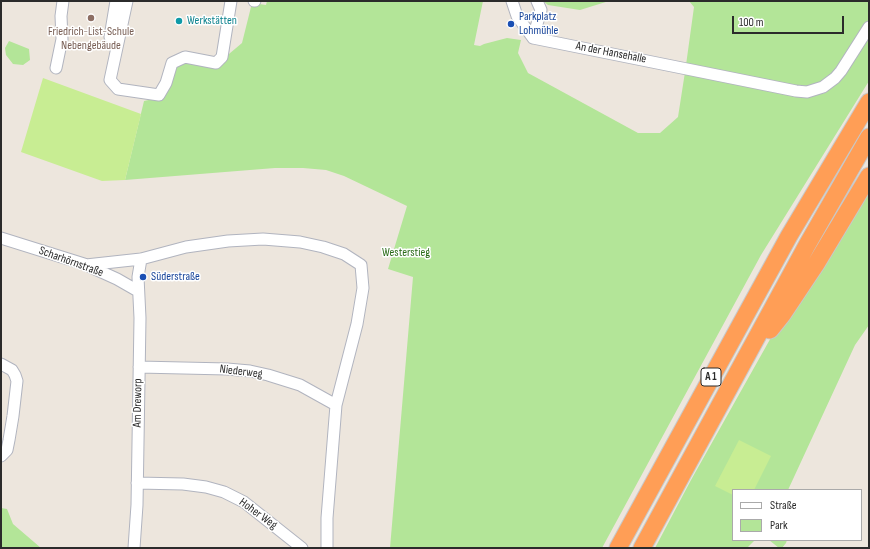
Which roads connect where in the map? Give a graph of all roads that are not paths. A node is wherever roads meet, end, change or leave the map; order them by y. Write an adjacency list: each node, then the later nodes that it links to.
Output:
1 (63, 1): 10 (street)
2 (116, 1): 8 (street)
3 (126, 1): 4 (street)
4 (231, 1)
5 (512, 1): 9 (street)
6 (537, 1): 9 (street)
7 (869, 27): 9 (street, An der Hansehalle)
8 (110, 37)
9 (533, 38)
10 (56, 68)
11 (869, 102): 27 (highway, A 1)
12 (869, 137): 20 (highway, A 1)
13 (869, 176): 20 (highway)
14 (1, 238): 16 (street, Scharhörnstraße)
15 (141, 259): 16 (street); 17 (street, Am Dreworp); 21 (street)
16 (86, 265): 17 (street, Scharhörnstraße)
17 (138, 291): 19 (street, Am Dreworp)
18 (1, 364): 22 (street)
19 (139, 367): 21 (street, Niederweg); 23 (street, Am Dreworp)
20 (738, 369): 28 (highway, A 1)
21 (336, 405): 26 (street)
22 (1, 456)
23 (137, 483): 24 (street, Am Dreworp); 25 (street, Hoher Weg)
24 (135, 546)
25 (302, 548)
26 (327, 548)
27 (618, 548)
28 (642, 548)

